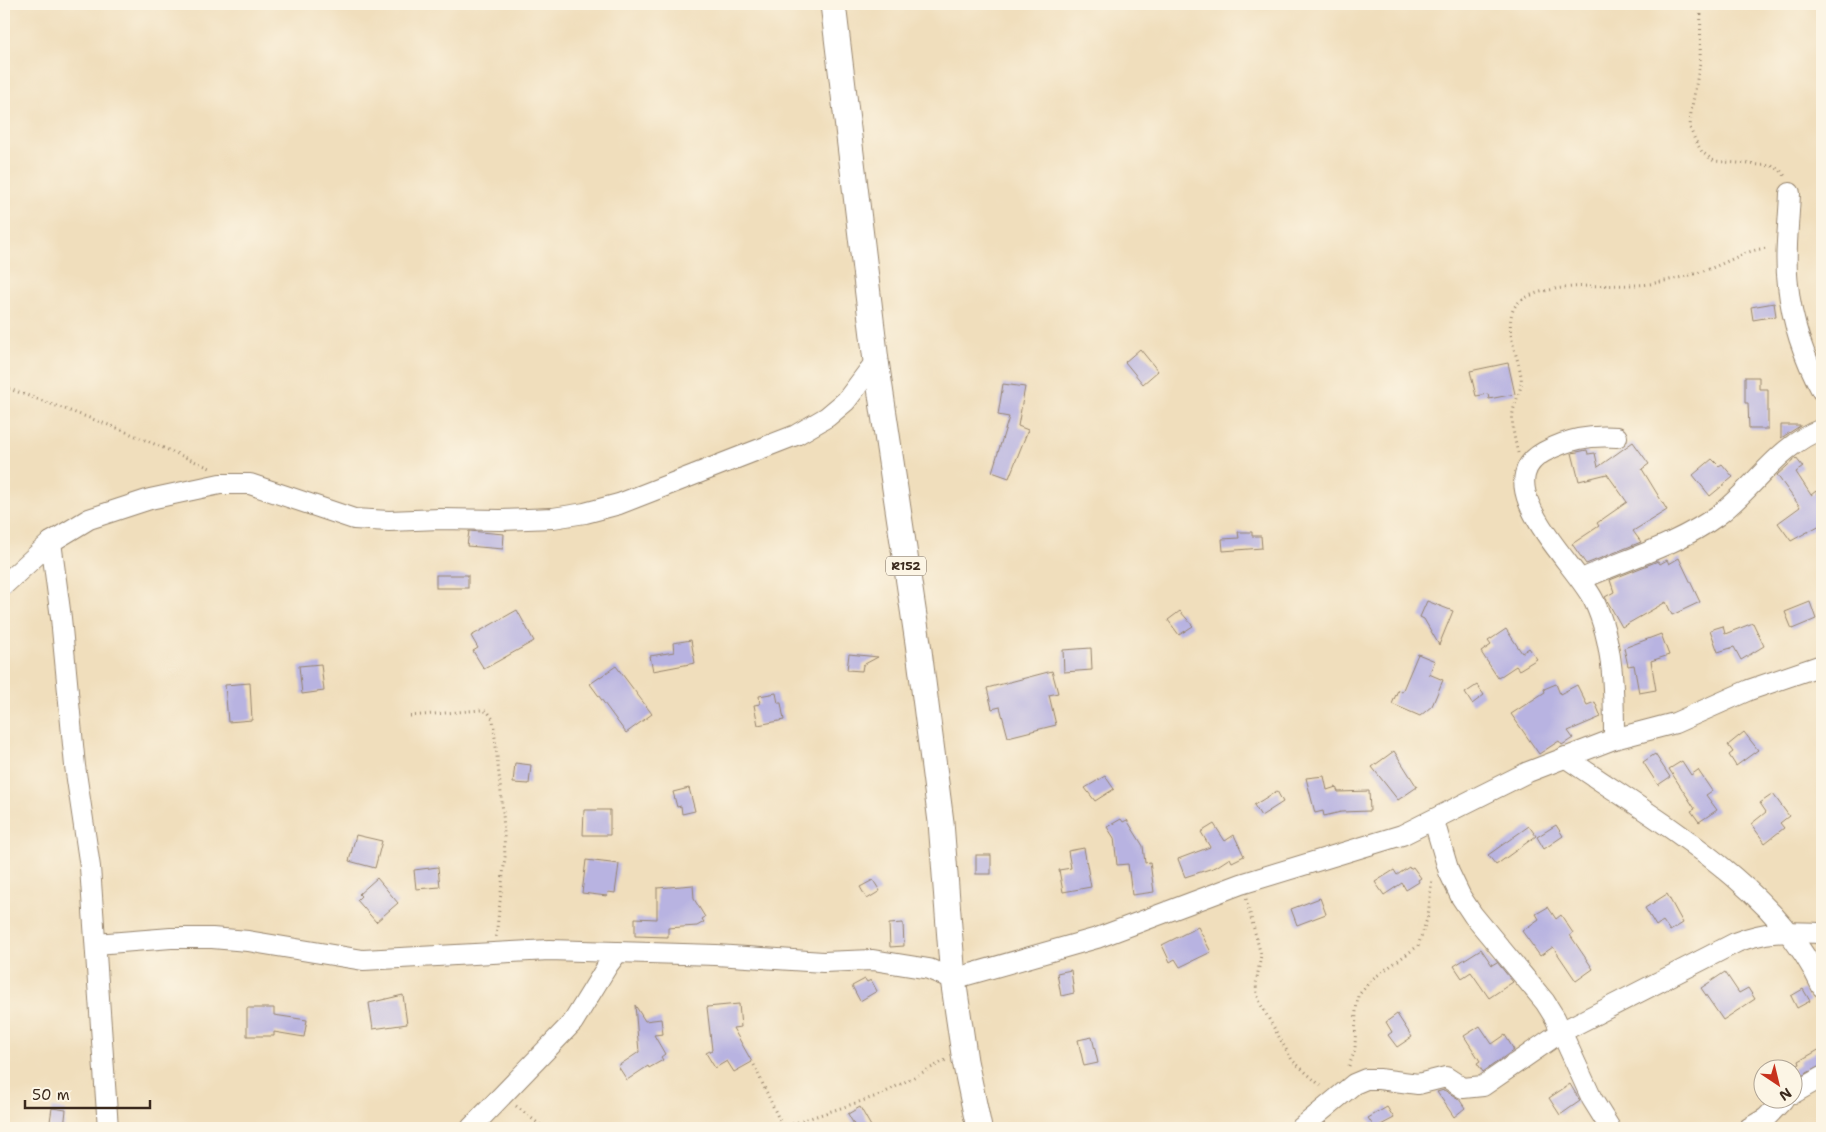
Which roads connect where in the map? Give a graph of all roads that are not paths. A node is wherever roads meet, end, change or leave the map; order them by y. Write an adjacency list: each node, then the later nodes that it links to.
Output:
1 (833, 4): 3 (main road, R152)
2 (1790, 193): 4 (street)
3 (876, 361): 7 (street); 19 (main road, R152)
4 (1822, 390)
5 (1822, 429): 8 (street)
6 (1616, 437): 8 (street)
7 (51, 542): 9 (street); 16 (street)
8 (1582, 579): 11 (street)
9 (4, 585)
10 (1822, 665): 11 (street)
11 (1614, 739): 12 (street)
12 (1566, 757): 13 (street); 14 (street)
13 (1434, 820): 19 (street); 21 (street)
14 (1787, 931): 15 (street); 18 (street); 21 (street)
15 (1821, 933): 18 (street)
16 (96, 944): 17 (street); 25 (street)
17 (618, 952): 19 (street); 26 (street)
18 (1808, 960): 20 (street)
19 (953, 979): 27 (main road, R152)
20 (1822, 987)
21 (1561, 1032): 28 (street); 29 (street)
22 (1822, 1077): 23 (street)
23 (1804, 1087)
24 (1774, 1110): 30 (street)
25 (108, 1128)
26 (471, 1128)
27 (979, 1128)
28 (1301, 1128)
29 (1610, 1128)
30 (1749, 1128)

